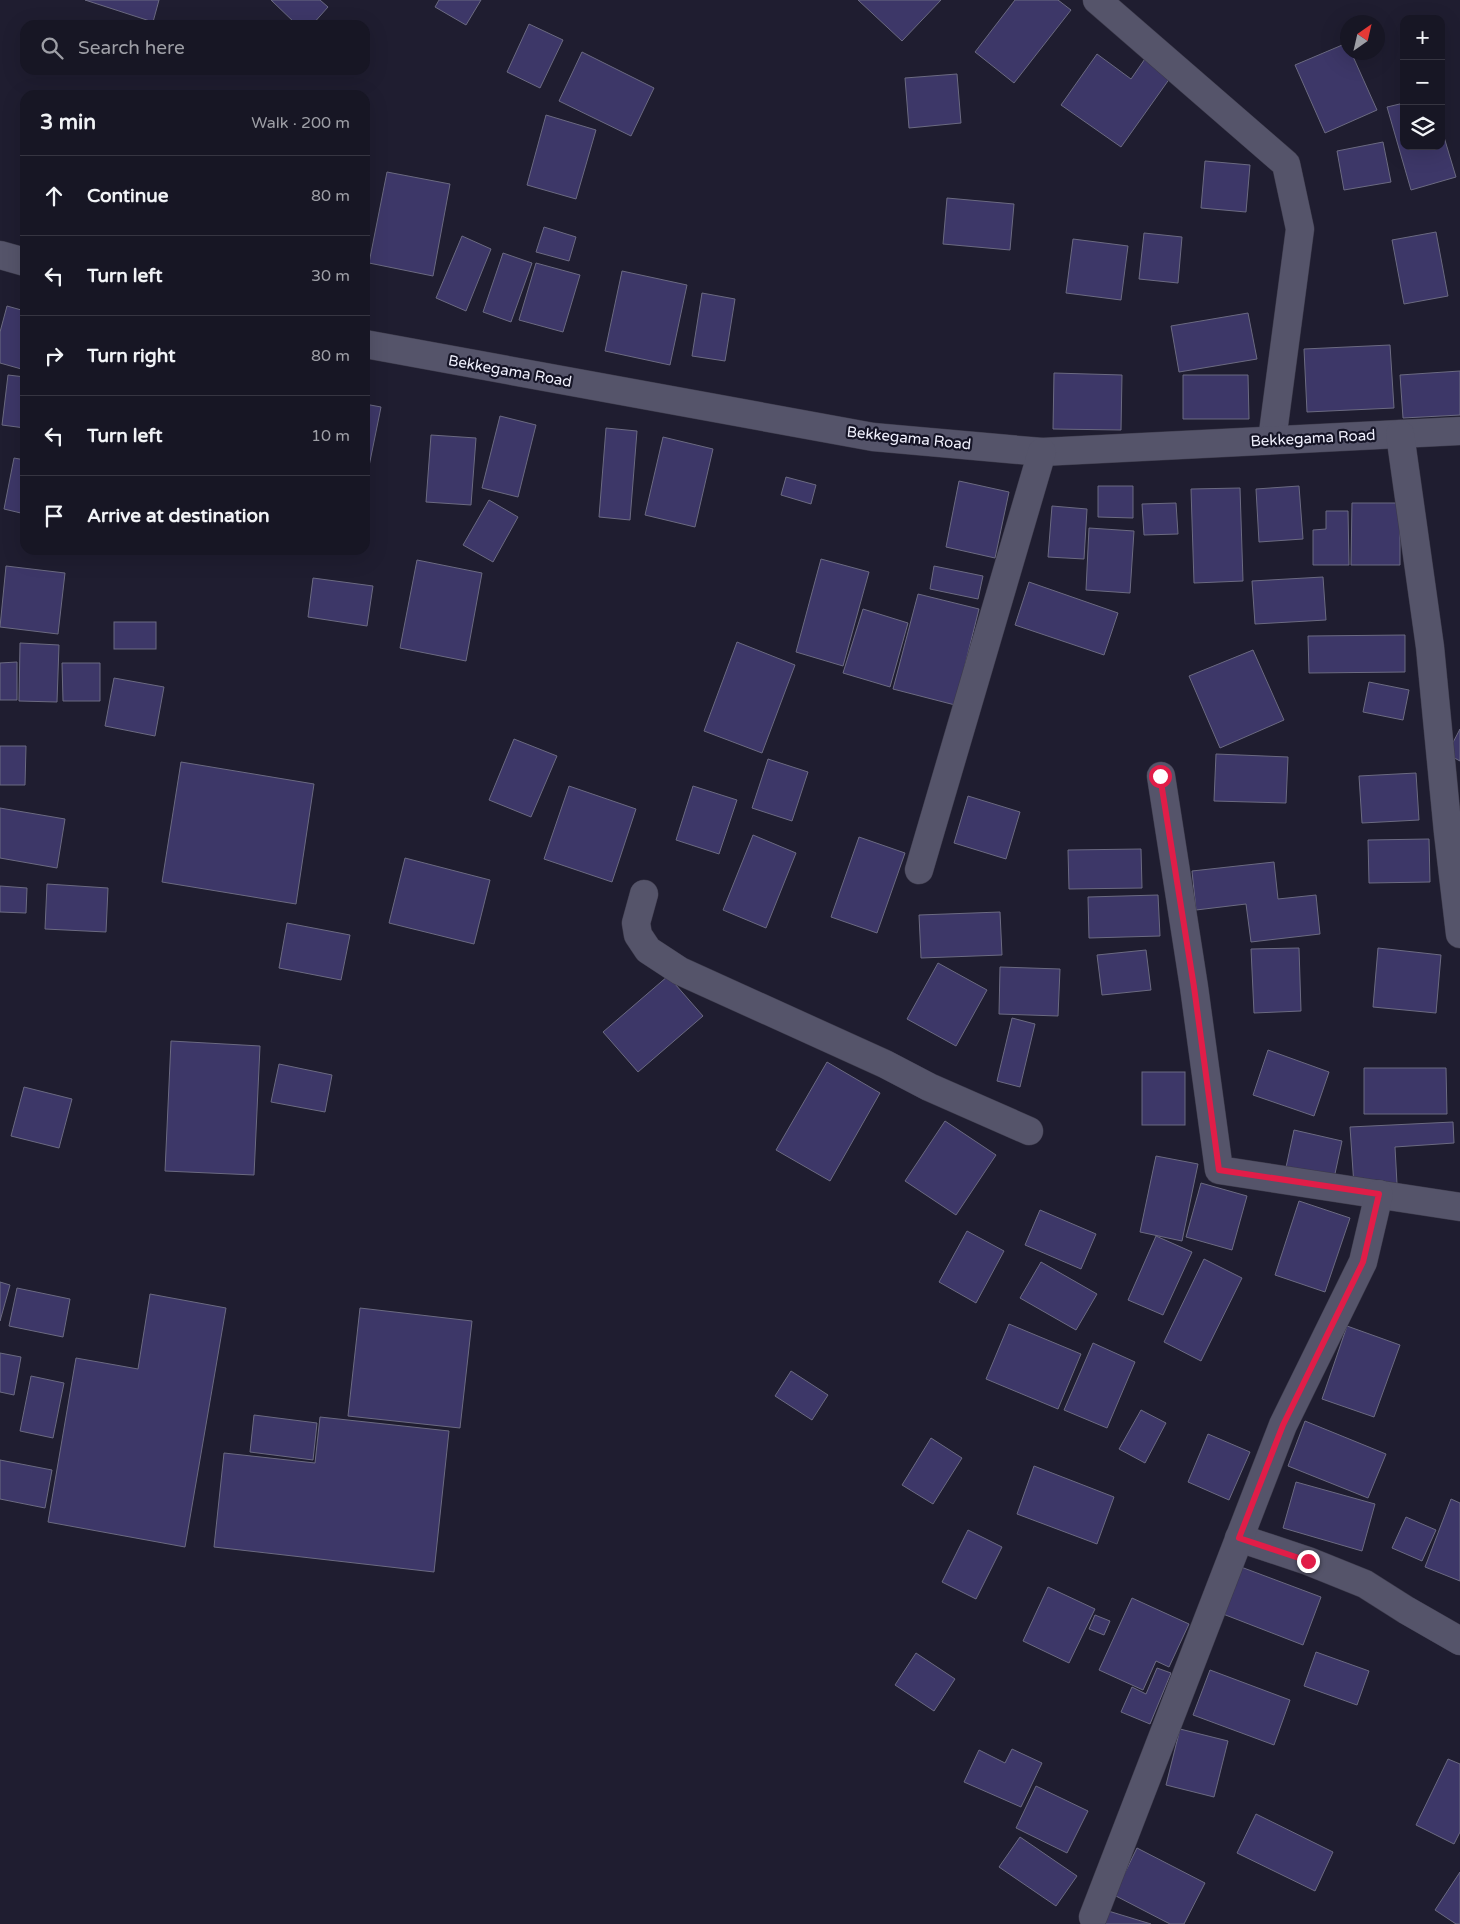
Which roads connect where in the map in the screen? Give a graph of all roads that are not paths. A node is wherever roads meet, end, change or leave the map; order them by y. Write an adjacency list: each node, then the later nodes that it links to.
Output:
1 (1097, 0): 7 (street)
2 (0, 255): 3 (street)
3 (20, 261)
4 (370, 345): 8 (street, Bekkegama Road)
5 (1460, 431): 6 (street, Bekkegama Road)
6 (1400, 434): 7 (street, Bekkegama Road); 12 (street)
7 (1272, 440): 8 (street, Bekkegama Road)
8 (1042, 452): 10 (street)
9 (1160, 776): 14 (street)
10 (919, 870)
11 (644, 894): 13 (street)
12 (1460, 934)
13 (1029, 1131)
14 (1379, 1194): 15 (street); 16 (street)
15 (1460, 1207)
16 (1239, 1538): 17 (street); 18 (street)
17 (1460, 1641)
18 (1093, 1917)

